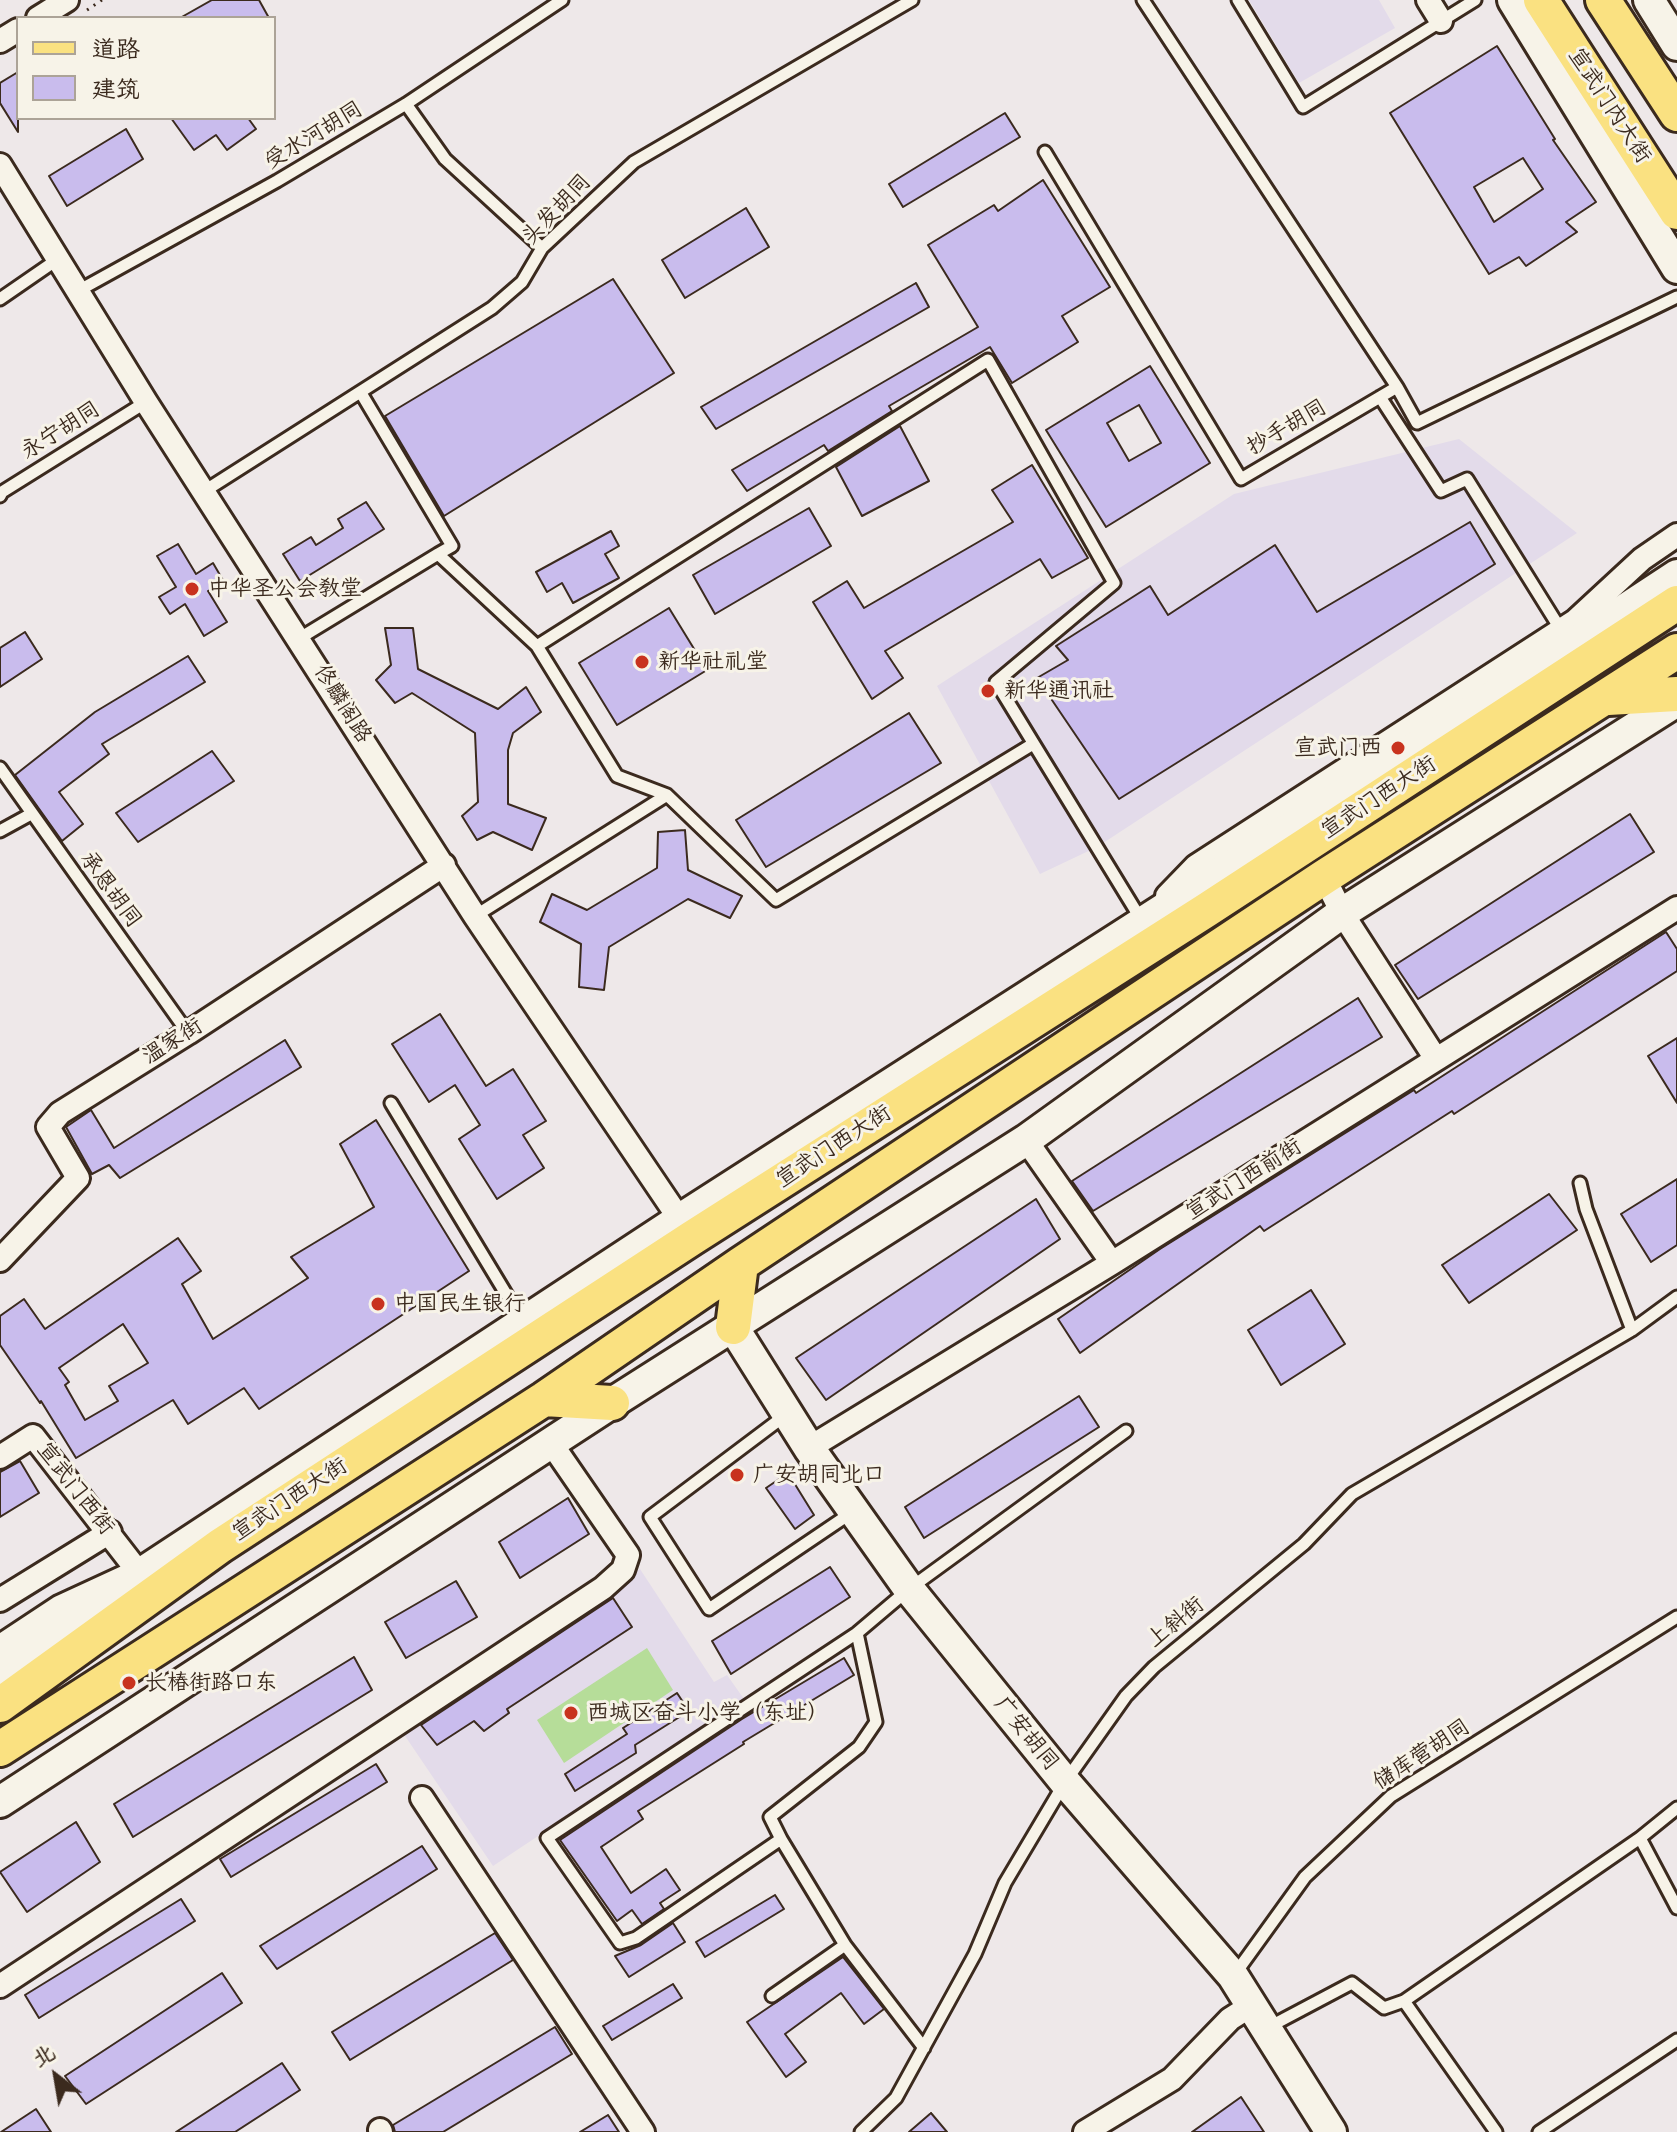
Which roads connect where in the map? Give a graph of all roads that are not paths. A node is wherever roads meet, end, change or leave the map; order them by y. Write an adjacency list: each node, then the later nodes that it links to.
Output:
1 (562, 0): 17 (lane, 受水河胡同)
2 (912, 0): 22 (lane, 头发胡同)
3 (1143, 0): 28 (lane)
4 (1238, 0): 14 (lane)
5 (1428, 0): 14 (street)
6 (1475, 0): 14 (lane)
7 (1513, 0): 24 (street)
8 (1541, 0): 21 (main road, 宣武门内大街)
9 (1603, 0): 15 (main road)
10 (1630, 0): 15 (street)
11 (1649, 0): 16 (street)
12 (75, 6): 13 (street)
13 (44, 16)
14 (1441, 21)
15 (1624, 33): 18 (main road)
16 (1677, 45)
17 (406, 104): 22 (lane); 25 (lane, 受水河胡同)
18 (1677, 114)
19 (1045, 152): 30 (lane, 抄手胡同)
20 (0, 165): 23 (street, 佟麟阁路)
21 (1677, 212)
22 (542, 248): 29 (lane, 头发胡同)
23 (58, 259): 25 (street, 佟麟阁路); 27 (lane)
24 (1677, 268)
25 (78, 291): 31 (street, 佟麟阁路)
26 (1677, 297): 28 (lane)
27 (0, 299)
28 (1397, 387): 30 (lane, 抄手胡同)
29 (361, 393): 32 (lane, 头发胡同); 35 (lane)
30 (1380, 397): 38 (lane)
31 (146, 402): 32 (street, 佟麟阁路); 33 (lane, 永宁胡同)
32 (203, 492): 39 (street, 佟麟阁路)
33 (0, 496)
34 (1677, 535): 38 (street, 宣武门西大街)
35 (438, 554): 39 (lane); 40 (lane)
36 (1677, 575): 52 (street, 宣武门西大街)
37 (1677, 603): 52 (main road, 宣武门西大街)
38 (1561, 630): 52 (street, 宣武门西大街)
39 (300, 638): 47 (street, 佟麟阁路)
40 (537, 646): 42 (lane); 44 (lane)
41 (1674, 682): 48 (main road, 宣武门西大街); 50 (street)
42 (1033, 744): 44 (lane); 52 (lane)
43 (0, 768): 45 (lane, 承恩胡同)
44 (667, 795): 51 (lane)
45 (31, 814): 46 (lane); 53 (lane, 承恩胡同)
46 (0, 831)
47 (444, 865): 51 (street, 佟麟阁路); 53 (street, 温家街)
48 (1324, 877): 50 (street); 61 (main road, 宣武门西大街)
49 (1677, 908): 54 (street, 宣武门西前街)
50 (1342, 913): 54 (street); 56 (street)
51 (475, 916): 58 (street, 佟麟阁路)
52 (1149, 931): 58 (main road, 宣武门西大街)
53 (188, 1033): 59 (street, 温家街)
54 (1436, 1059): 60 (street, 宣武门西前街)
55 (391, 1103): 63 (lane)
56 (1026, 1140): 60 (street); 64 (street)
57 (1580, 1183): 65 (lane)
58 (686, 1228): 63 (street, 宣武门西大街); 75 (main road, 宣武门西大街)
59 (0, 1260)
60 (1112, 1263): 71 (street, 宣武门西前街)
61 (741, 1264): 64 (main road); 66 (main road, 宣武门西大街)
62 (1677, 1297): 65 (lane, 上斜街)
63 (523, 1322): 76 (street, 宣武门西大街)
64 (733, 1327): 67 (street); 68 (street, 广安胡同)
65 (1632, 1330): 85 (lane, 上斜街)
66 (544, 1399): 67 (main road); 84 (main road, 宣武门西大街)
67 (612, 1403): 70 (street)
68 (787, 1413): 71 (street, 广安胡同); 73 (lane)
69 (1126, 1431): 77 (lane)
70 (551, 1443): 87 (street); 94 (street)
71 (809, 1448): 73 (street, 广安胡同)
72 (0, 1457): 74 (street, 宣武门西街)
73 (854, 1511): 77 (street, 广安胡同)
74 (110, 1532): 76 (street, 宣武门西街); 78 (street)
75 (220, 1546): 76 (main road); 83 (main road, 宣武门西大街)
76 (140, 1574): 81 (street, 宣武门西大街); 82 (street, 宣武门西大街)
77 (909, 1589): 80 (lane); 85 (street, 广安胡同)
78 (0, 1600)
79 (1677, 1617): 93 (lane, 储库营胡同)
80 (857, 1633): 90 (lane); 90 (lane)
81 (0, 1651)
82 (0, 1679)
83 (0, 1705)
84 (0, 1749)
85 (1065, 1782): 93 (street, 广安胡同); 99 (lane, 上斜街)
86 (422, 1798): 100 (street)
87 (0, 1802)
88 (1677, 1808): 89 (lane)
89 (1640, 1838): 91 (lane); 96 (lane)
90 (781, 1839): 92 (lane)
91 (1677, 1908)
92 (845, 1945): 95 (lane); 99 (lane)
93 (1233, 1976): 97 (street, 广安胡同)
94 (0, 1986)
95 (772, 1996)
96 (1404, 2001): 97 (lane); 104 (lane)
97 (1259, 2016): 102 (street); 103 (street, 广安胡同)
98 (1677, 2040): 105 (lane)
99 (924, 2048): 101 (lane, 上斜街)
100 (643, 2132)
101 (861, 2132)
102 (1085, 2132)
103 (1331, 2132)
104 (1496, 2132)
105 (1539, 2132)

